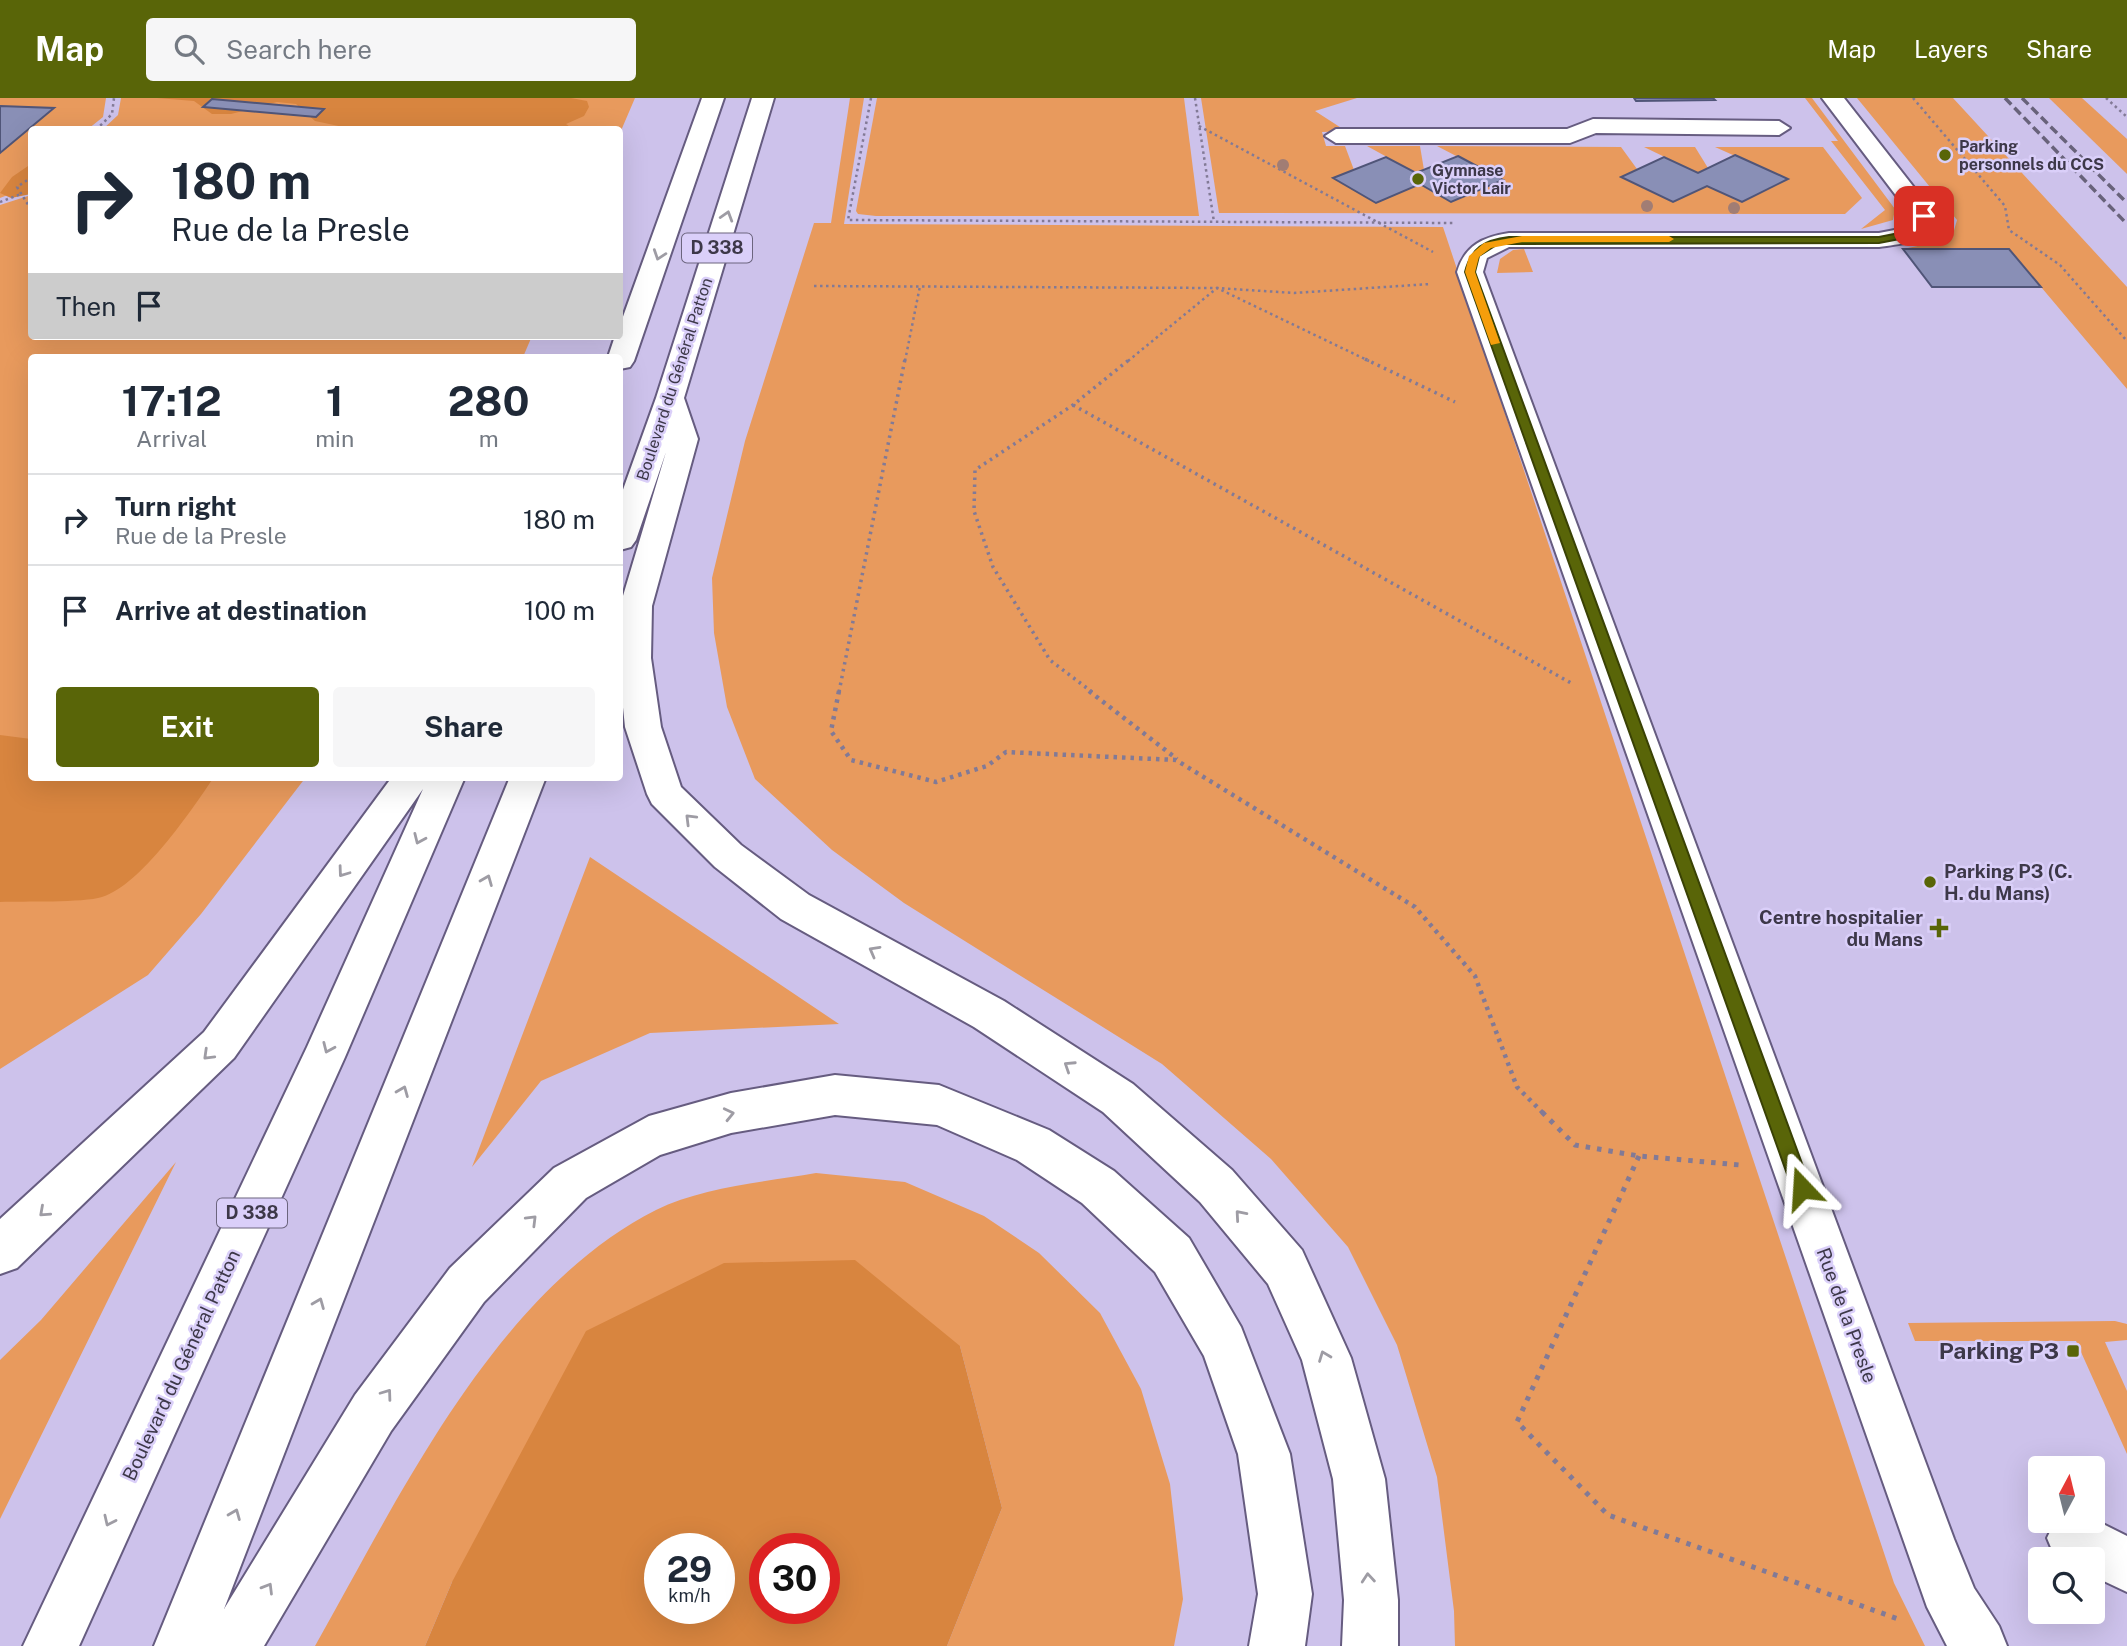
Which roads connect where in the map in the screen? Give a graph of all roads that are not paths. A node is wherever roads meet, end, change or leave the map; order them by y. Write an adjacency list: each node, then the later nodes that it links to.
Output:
1 (713, 98): 6 (main road, D 338, one-way to 6)
2 (763, 98): 7 (main road, Boulevard du Général Patton / D 338, one-way to 2)
3 (1833, 98): 20 (main road, Rue de la Presle)
4 (1765, 108): 5 (main road)
5 (1336, 136)
6 (622, 354)
7 (670, 398): 8 (main road, Boulevard du Général Patton / D 338); 19 (main road, one-way to 7)
8 (623, 531)
9 (409, 781): 12 (main road, one-way to 12)
10 (445, 781): 15 (main road, Boulevard du Général Patton / D 338, one-way to 15)
11 (526, 781): 16 (main road, one-way to 11)
12 (0, 1251)
13 (2074, 1538): 14 (main road)
14 (2127, 1565)
15 (51, 1646)
16 (183, 1646)
17 (233, 1646): 18 (main road, one-way to 18)
18 (1277, 1646)
19 (1370, 1646)
20 (1979, 1646)

